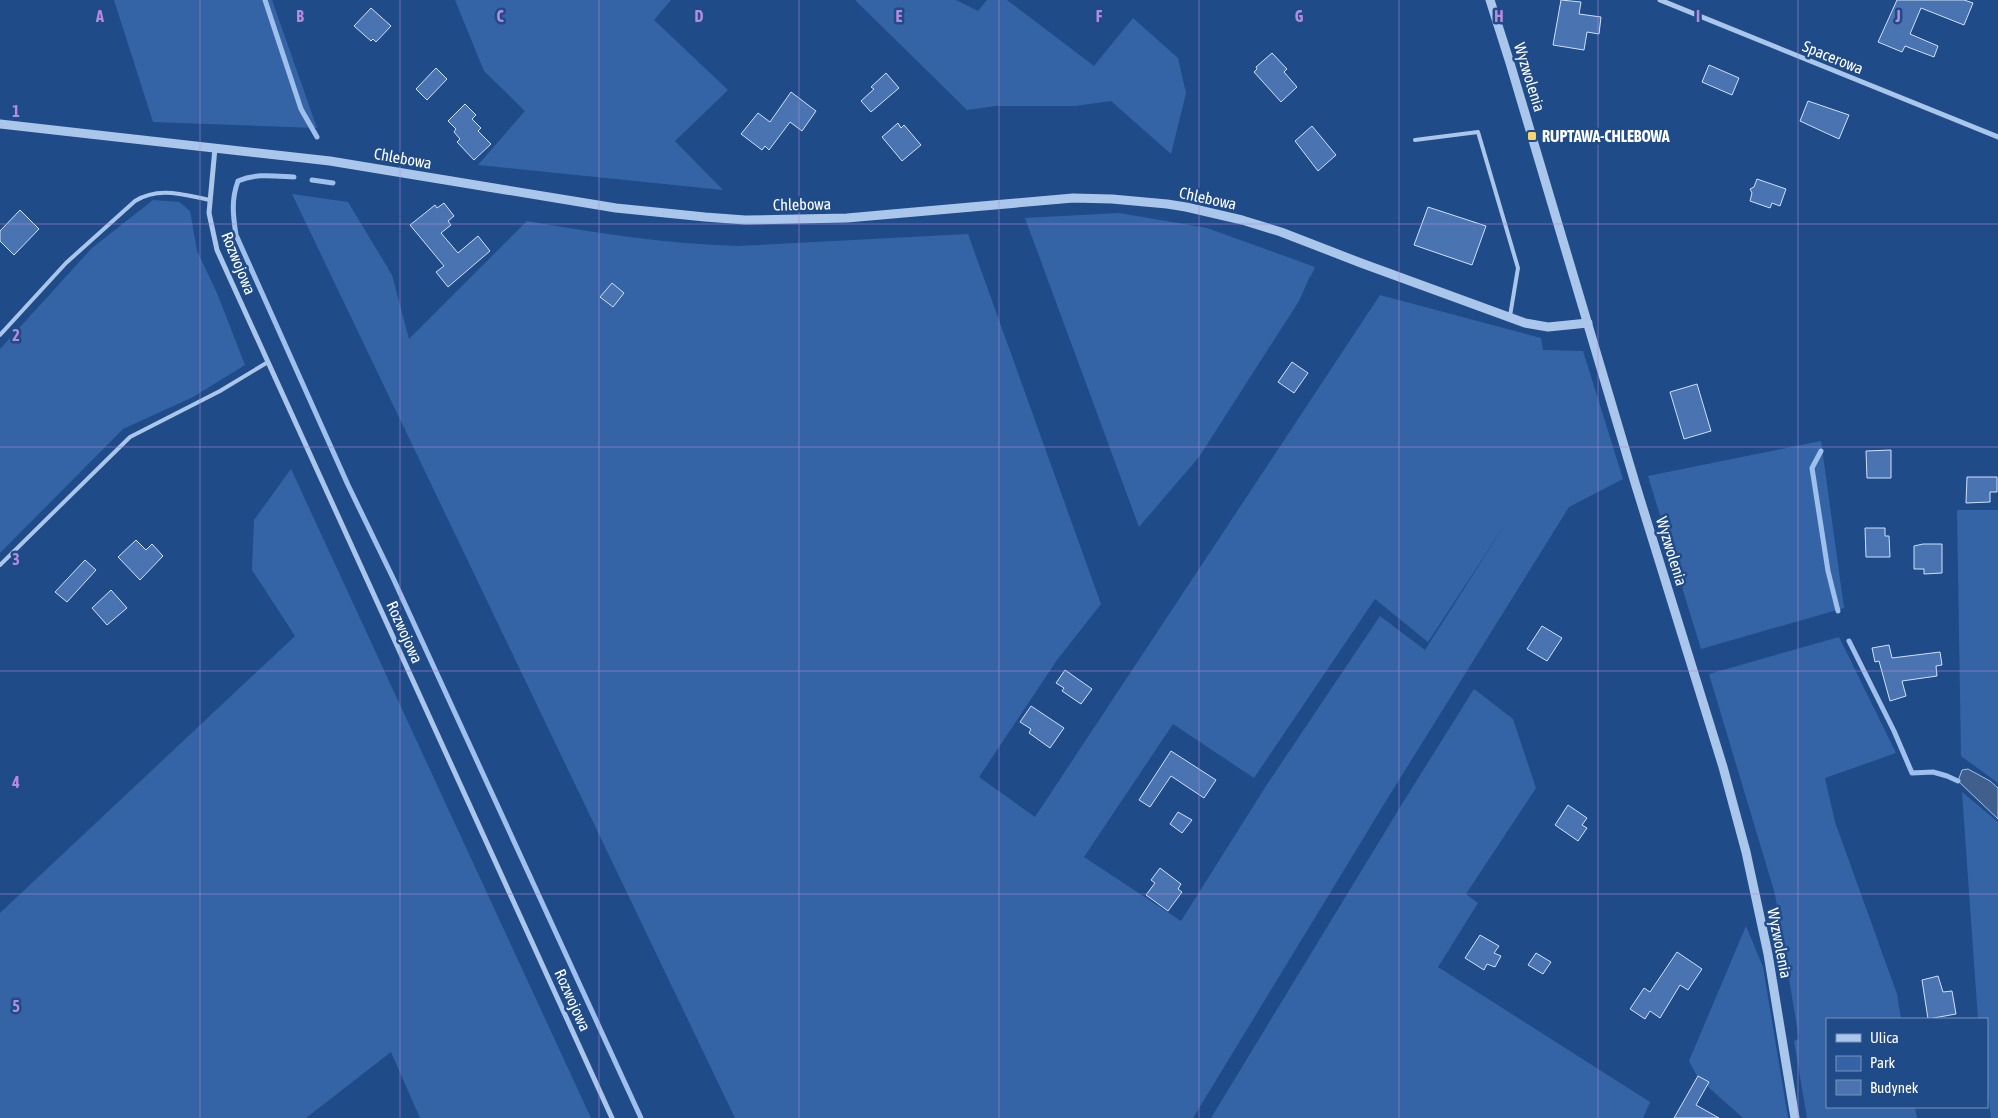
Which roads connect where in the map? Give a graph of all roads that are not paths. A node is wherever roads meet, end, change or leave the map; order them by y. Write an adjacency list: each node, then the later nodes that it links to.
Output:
1 (1490, 0): 9 (street, Wyzwolenia)
2 (1660, 0): 4 (street, Spacerowa)
3 (0, 124): 6 (street, Chlebowa)
4 (1998, 137)
5 (1415, 140): 8 (lane)
6 (215, 148): 7 (street, Rozwojowa); 8 (street, Chlebowa)
7 (210, 200): 10 (lane); 11 (street, Rozwojowa)
8 (1510, 318): 9 (street, Chlebowa)
9 (1588, 323): 14 (street, Wyzwolenia)
10 (0, 335)
11 (268, 362): 12 (lane); 13 (street, Rozwojowa)
12 (0, 566)
13 (612, 1118)
14 (1795, 1118)

